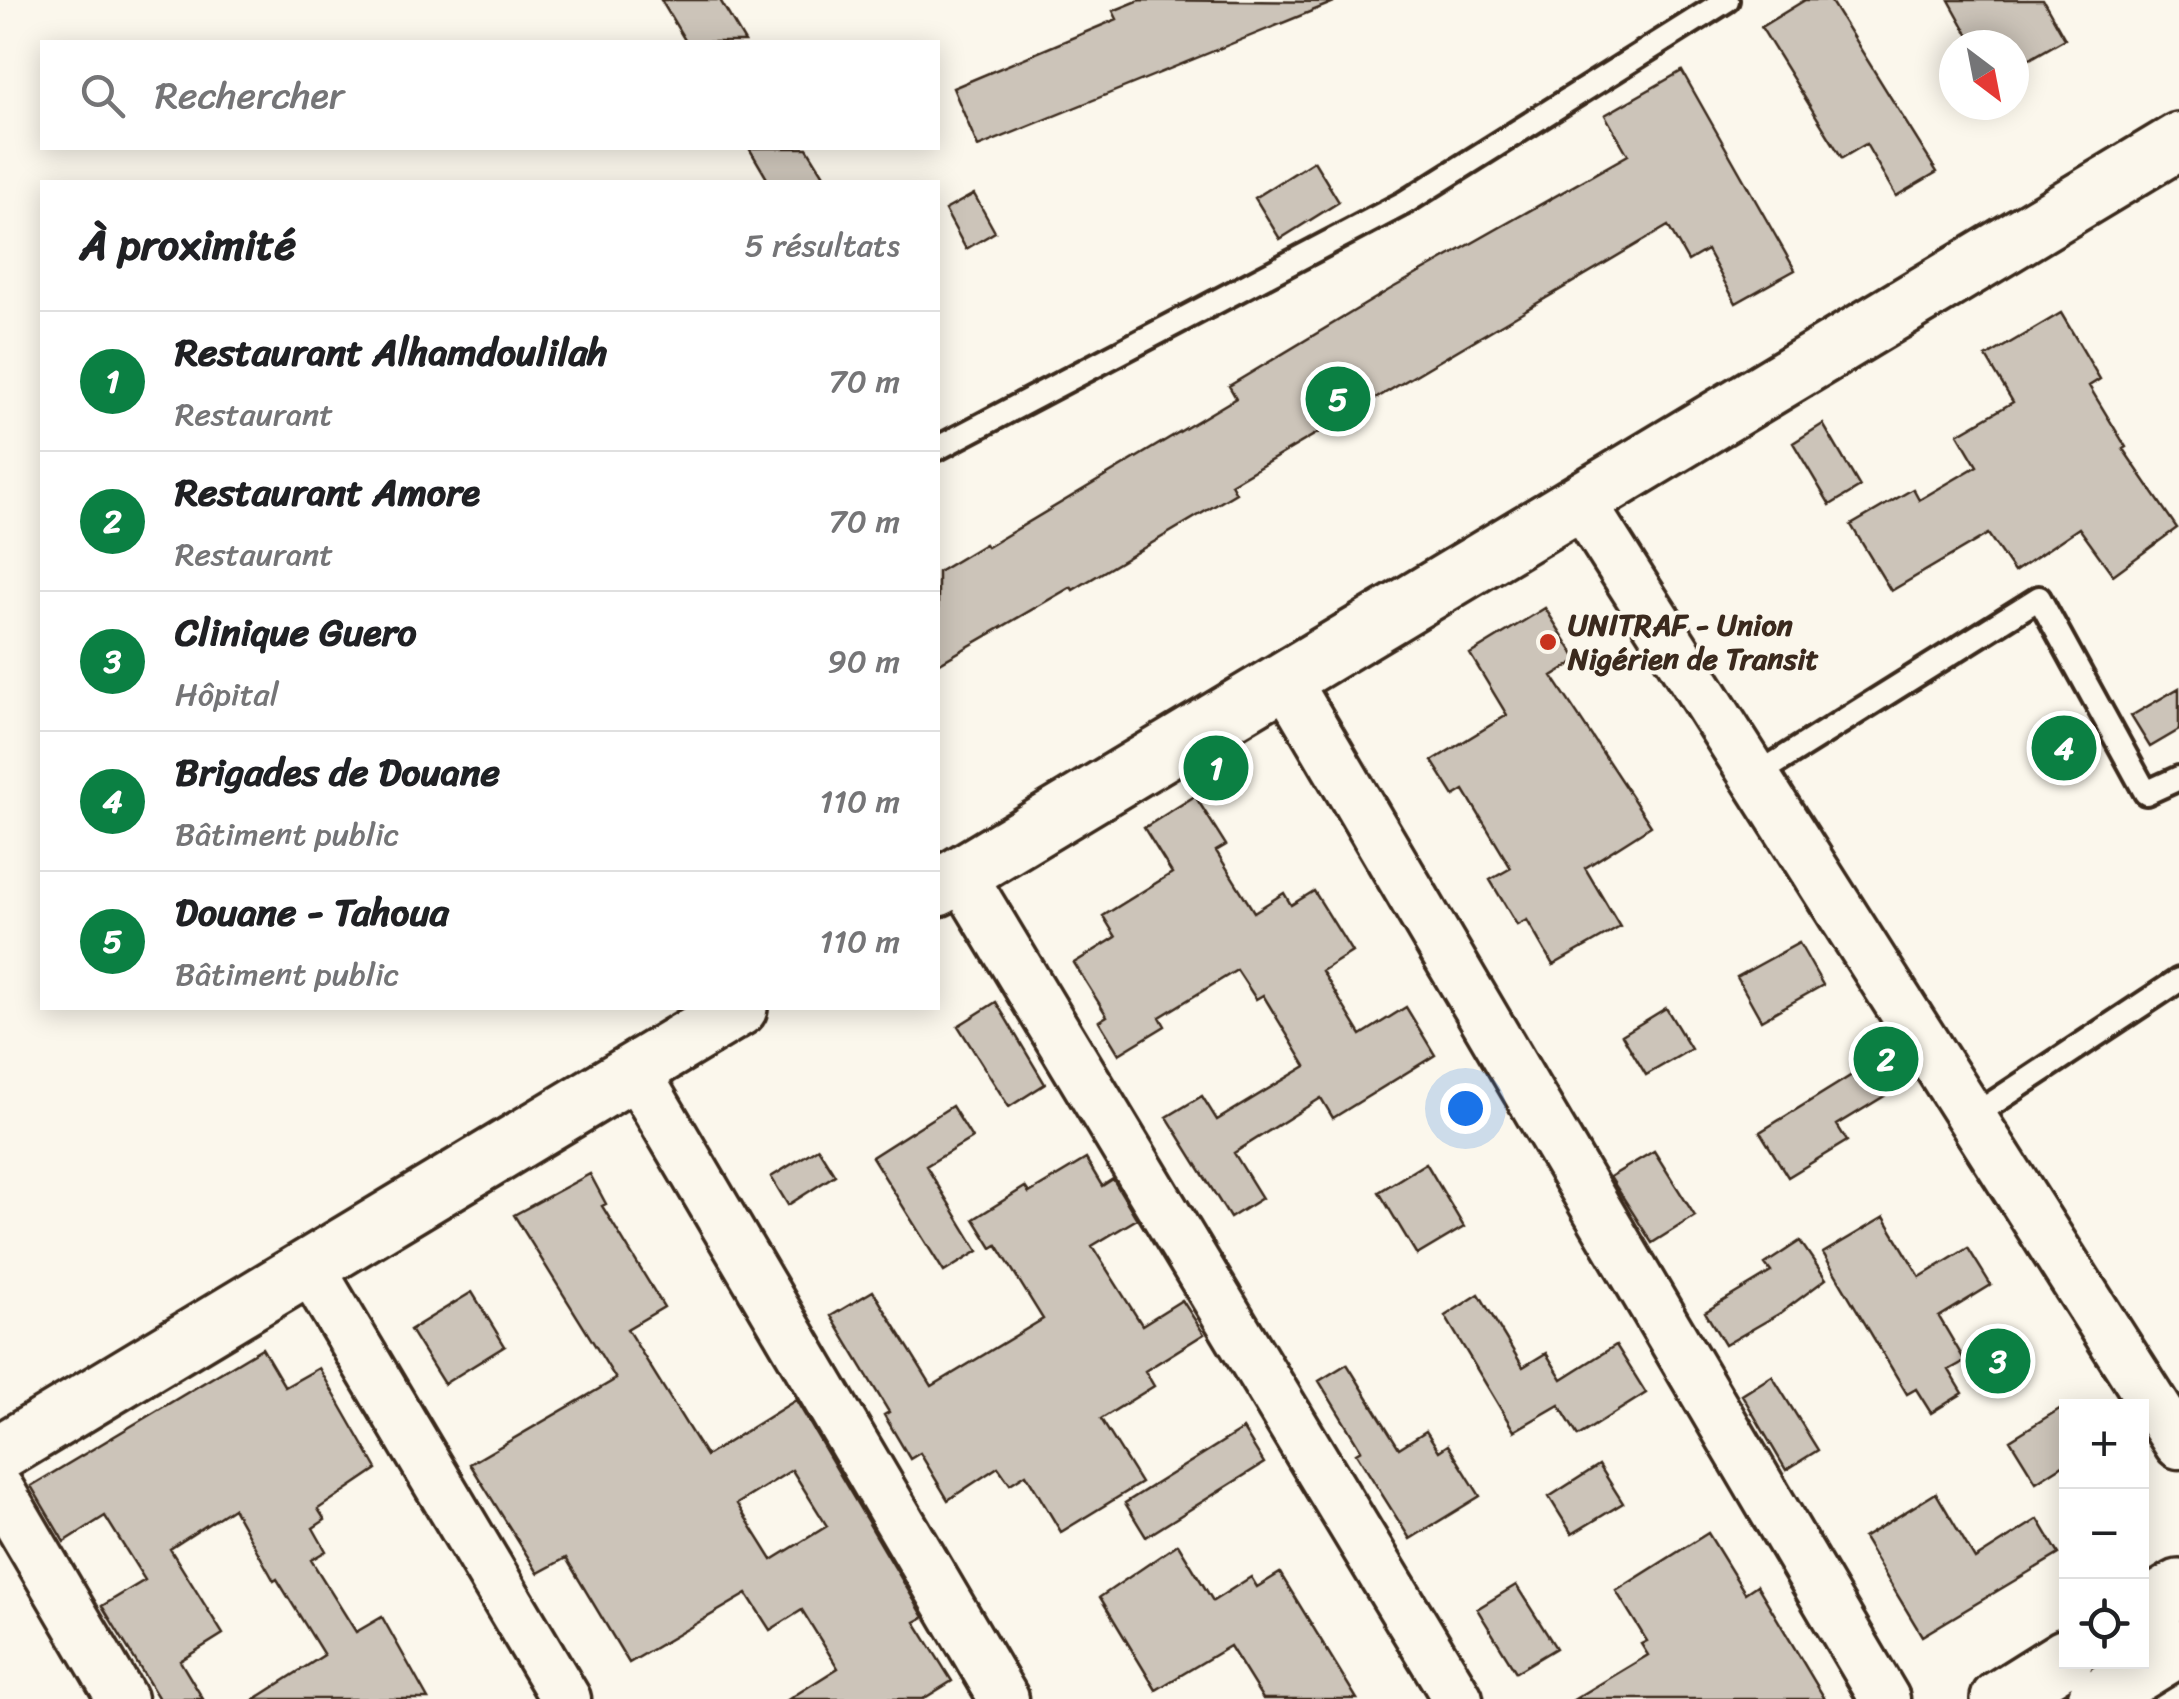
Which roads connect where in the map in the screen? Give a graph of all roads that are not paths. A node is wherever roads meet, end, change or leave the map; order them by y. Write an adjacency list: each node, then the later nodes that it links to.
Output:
1 (1727, 0): 3 (lane)
2 (2179, 141): 4 (street)
3 (940, 447)
4 (1580, 502): 5 (street); 6 (street)
5 (1285, 679): 8 (street); 25 (street)
6 (1754, 776): 7 (lane); 12 (street)
7 (2179, 778)
8 (949, 881): 24 (street)
9 (2179, 980): 12 (lane)
10 (736, 1010): 11 (street)
11 (634, 1070): 13 (street); 23 (street)
12 (1972, 1116): 14 (street)
13 (309, 1266): 15 (street); 22 (street)
14 (2179, 1444)
15 (0, 1453)
16 (0, 1491): 21 (street)
17 (2179, 1588): 18 (street)
18 (2149, 1607)
19 (2179, 1648): 27 (street)
20 (2059, 1661): 26 (street)
21 (122, 1699)
22 (566, 1699)
23 (1004, 1699)
24 (1458, 1699)
25 (1885, 1699)
26 (1999, 1699)
27 (2096, 1699)

